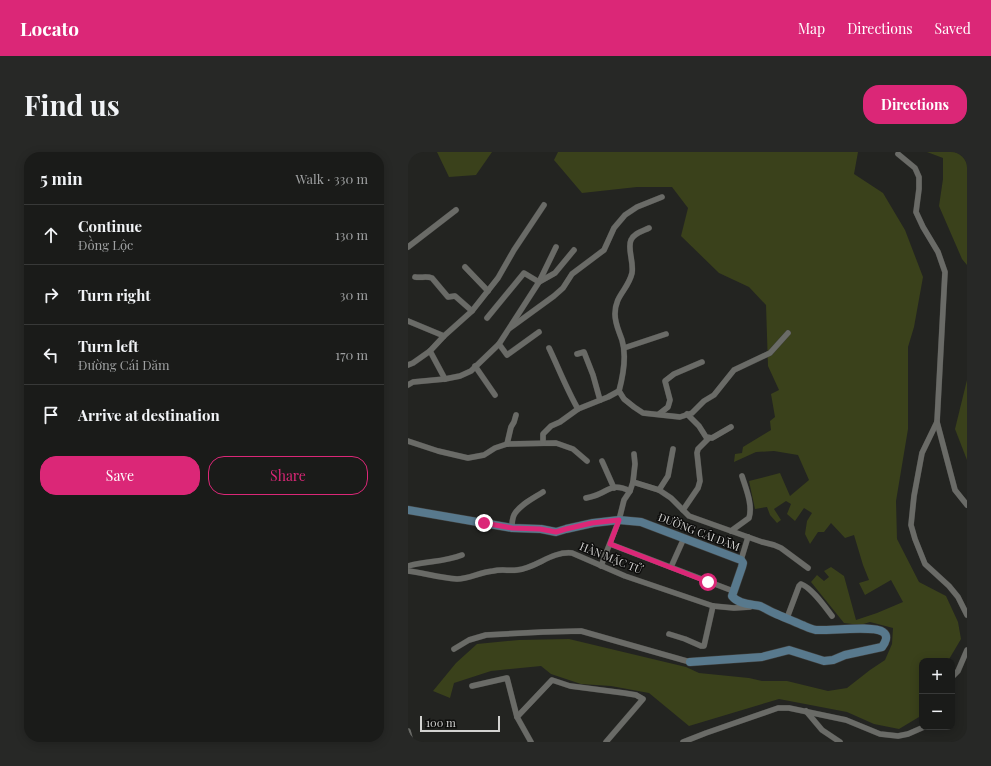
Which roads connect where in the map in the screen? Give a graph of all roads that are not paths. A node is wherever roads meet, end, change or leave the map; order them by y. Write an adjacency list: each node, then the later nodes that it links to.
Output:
1 (898, 154): 38 (street)
2 (662, 197): 16 (street)
3 (544, 205): 12 (street)
4 (456, 210): 7 (street)
5 (648, 228): 23 (street)
6 (556, 246): 11 (street)
7 (408, 247)
8 (574, 250): 11 (street)
9 (465, 268): 12 (street)
10 (415, 277): 13 (street)
11 (539, 282): 14 (street); 16 (street)
12 (488, 291): 13 (street)
13 (472, 311): 20 (street)
14 (487, 318)
15 (408, 321): 20 (street)
16 (507, 331): 21 (street)
17 (539, 332): 21 (street)
18 (788, 333): 36 (street)
19 (666, 334): 23 (street)
20 (444, 336): 24 (street)
21 (499, 344): 28 (street)
22 (549, 348): 34 (street)
23 (624, 348): 31 (street)
24 (430, 351): 27 (street); 29 (street)
25 (577, 354): 33 (street)
26 (702, 362): 35 (street)
27 (408, 365)
28 (475, 366): 29 (street); 32 (street)
29 (445, 379): 30 (street)
30 (408, 385)
31 (619, 391): 33 (street); 35 (street)
32 (495, 395)
33 (600, 400): 34 (street)
34 (578, 409): 42 (street)
35 (658, 414): 36 (street)
36 (687, 414): 40 (street)
37 (516, 415): 43 (street)
38 (937, 422): 55 (street); 74 (street)
39 (731, 427): 40 (street)
40 (709, 438): 57 (street)
41 (408, 441): 43 (street)
42 (543, 443): 43 (street); 46 (street)
43 (507, 444)
44 (673, 449): 51 (street)
45 (634, 454): 49 (street)
46 (587, 461)
47 (602, 461): 50 (street)
48 (742, 476): 60 (street)
49 (633, 482): 51 (street); 53 (street)
50 (614, 488): 53 (street); 54 (street)
51 (660, 490): 57 (street)
52 (543, 492): 59 (street)
53 (630, 492): 58 (street)
54 (586, 498)
55 (967, 505)
56 (408, 510): 59 (street, ĐƯỜNG CÁI DĂM)
57 (683, 510): 60 (street)
58 (619, 520): 59 (street, ĐƯỜNG CÁI DĂM); 62 (street, ĐƯỜNG CÁI DĂM); 63 (street)
59 (512, 528)
60 (731, 531): 61 (street)
61 (748, 537): 65 (street); 69 (street)
62 (684, 538): 65 (street, ĐƯỜNG CÁI DĂM); 68 (street)
63 (610, 544): 67 (street); 68 (street)
64 (462, 555): 66 (street)
65 (741, 560): 71 (street, ĐƯỜNG CÁI DĂM)
66 (408, 566)
67 (602, 566): 70 (street, HÀN MẶC TỬ); 72 (street, HÀN MẶC TỬ)
68 (671, 567): 71 (street)
69 (808, 568)
70 (408, 571)
71 (733, 591): 73 (street)
72 (713, 606): 73 (street, HÀN MẶC TỬ); 77 (street)
73 (760, 607): 76 (street)
74 (967, 615)
75 (832, 616): 76 (street)
76 (787, 618): 80 (street)
77 (669, 634)
78 (454, 649): 80 (street)
79 (967, 650): 81 (street)
80 (690, 662)
81 (955, 674)
82 (472, 686): 84 (street)
83 (806, 711): 85 (street); 90 (street); 91 (street)
84 (517, 717): 88 (street); 89 (street)
85 (919, 729)
86 (408, 731): 87 (street)
87 (411, 742)
88 (530, 742)
89 (606, 742)
90 (683, 742)
91 (840, 742)

